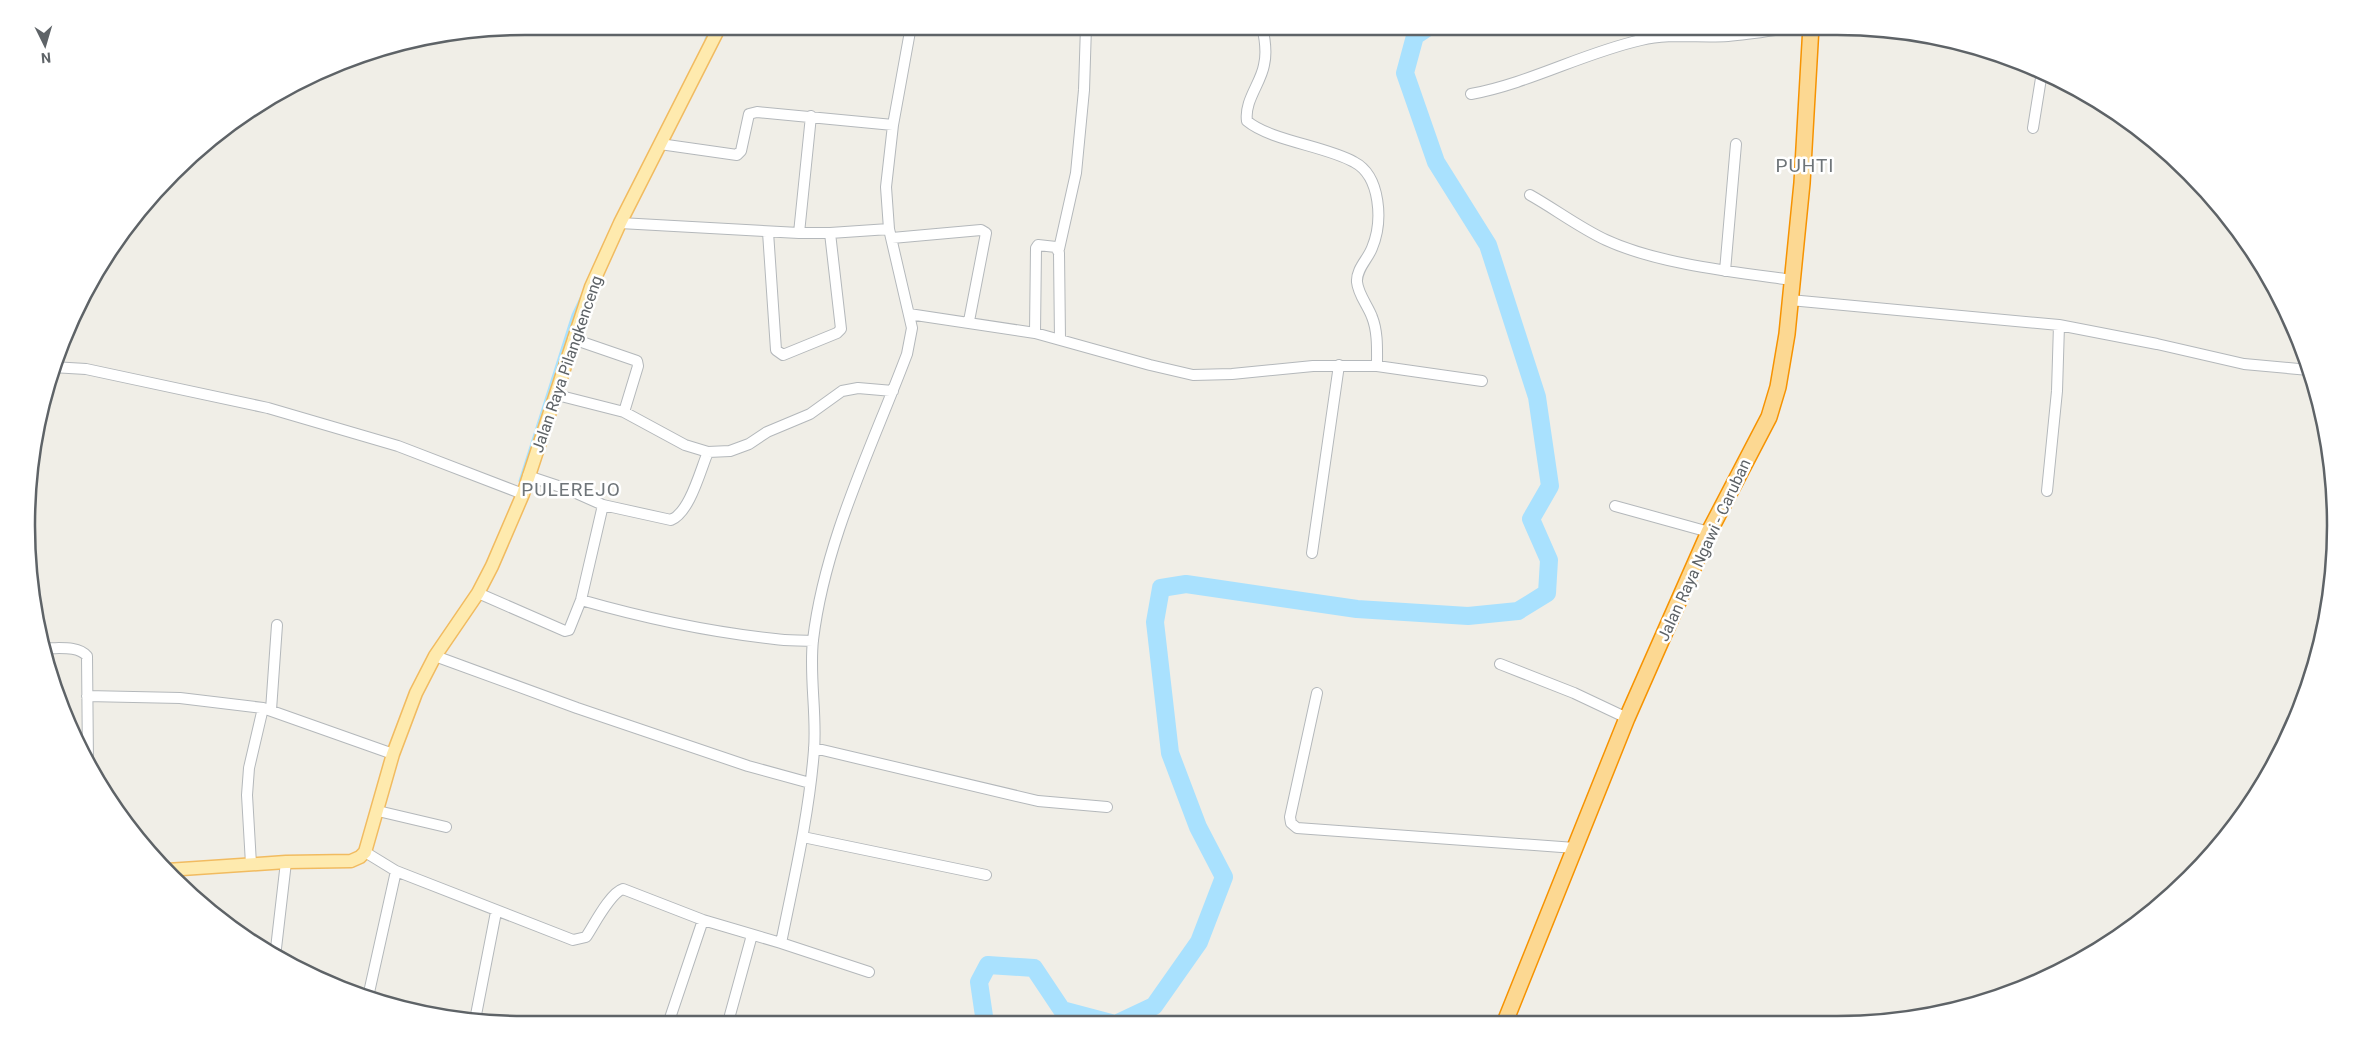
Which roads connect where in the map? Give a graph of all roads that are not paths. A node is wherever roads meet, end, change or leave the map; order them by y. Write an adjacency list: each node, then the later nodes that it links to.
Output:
1 (715, 35): 12 (main road, Jalan Raya Pilangkenceng)
2 (909, 35): 10 (street)
3 (1086, 35): 20 (street)
4 (1264, 35): 31 (street)
5 (1736, 35): 8 (street)
6 (1810, 35): 22 (highway, Jalan Raya Ngawi - Caruban)
7 (2041, 80): 11 (street)
8 (1471, 94)
9 (810, 116): 10 (street); 12 (street); 17 (street)
10 (893, 125): 19 (street)
11 (2033, 128)
12 (660, 144): 15 (main road, Jalan Raya Pilangkenceng)
13 (1736, 144): 21 (street)
14 (1530, 195): 21 (street)
15 (620, 223): 16 (street); 28 (main road, Jalan Raya Pilangkenceng)
16 (768, 232): 17 (street); 18 (street)
17 (799, 232): 18 (street)
18 (830, 233): 19 (street)
19 (890, 233): 24 (street); 25 (street)
20 (1059, 249): 27 (street); 29 (street)
21 (1725, 271): 22 (street)
22 (1792, 280): 23 (highway, Jalan Raya Ngawi - Caruban)
23 (1790, 300): 26 (street); 44 (highway, Jalan Raya Ngawi - Caruban)
24 (909, 314): 25 (street); 35 (street)
25 (969, 321): 27 (street)
26 (2059, 325): 33 (street); 40 (street)
27 (1035, 333): 29 (street)
28 (573, 339): 36 (main road, Jalan Raya Pilangkenceng); 37 (street)
29 (1060, 339): 30 (street)
30 (1339, 365): 31 (street); 45 (street)
31 (1377, 366): 34 (street)
32 (61, 368): 41 (street)
33 (2301, 369)
34 (1482, 381)
35 (894, 391): 38 (street); 49 (street)
36 (557, 395): 37 (street); 39 (main road, Jalan Raya Pilangkenceng)
37 (624, 412): 38 (street)
38 (708, 452): 42 (street)
39 (528, 476): 41 (main road, Jalan Raya Pilangkenceng); 42 (street)
40 (2047, 492)
41 (523, 494): 46 (main road, Jalan Raya Pilangkenceng)
42 (603, 505): 47 (street)
43 (1614, 506): 44 (street)
44 (1709, 532): 56 (highway, Jalan Raya Ngawi - Caruban)
45 (1312, 553)
46 (478, 594): 47 (street); 51 (main road, Jalan Raya Pilangkenceng)
47 (581, 600): 49 (street)
48 (277, 625): 55 (street)
49 (813, 641): 58 (street)
50 (51, 649): 54 (street)
51 (435, 656): 59 (main road, Jalan Raya Pilangkenceng); 60 (street)
52 (1500, 664): 56 (street)
53 (1317, 693): 65 (street)
54 (87, 696): 55 (street); 57 (street)
55 (267, 709): 59 (street); 68 (street)
56 (1626, 718): 65 (highway, Jalan Raya Ngawi - Caruban)
57 (88, 745)
58 (814, 748): 60 (street); 61 (street)
59 (393, 754): 62 (main road, Jalan Raya Pilangkenceng)
60 (810, 783): 64 (street)
61 (1106, 807)
62 (378, 811): 63 (street); 66 (main road, Jalan Raya Pilangkenceng)
63 (446, 827)
64 (803, 837): 71 (street); 75 (street)
65 (1575, 848): 82 (highway, Jalan Raya Ngawi - Caruban)
66 (365, 852): 67 (main road); 70 (street)
67 (286, 862): 68 (main road); 76 (street)
68 (251, 864): 69 (main road)
69 (176, 869)
70 (396, 871): 72 (street); 78 (street)
71 (986, 875)
72 (496, 912): 73 (street); 79 (street)
73 (703, 920): 74 (street); 81 (street)
74 (752, 935): 75 (street); 80 (street)
75 (781, 943): 77 (street)
76 (276, 948)
77 (869, 972)
78 (369, 990)
79 (476, 1013)
80 (730, 1015)
81 (671, 1016)
82 (1507, 1016)

